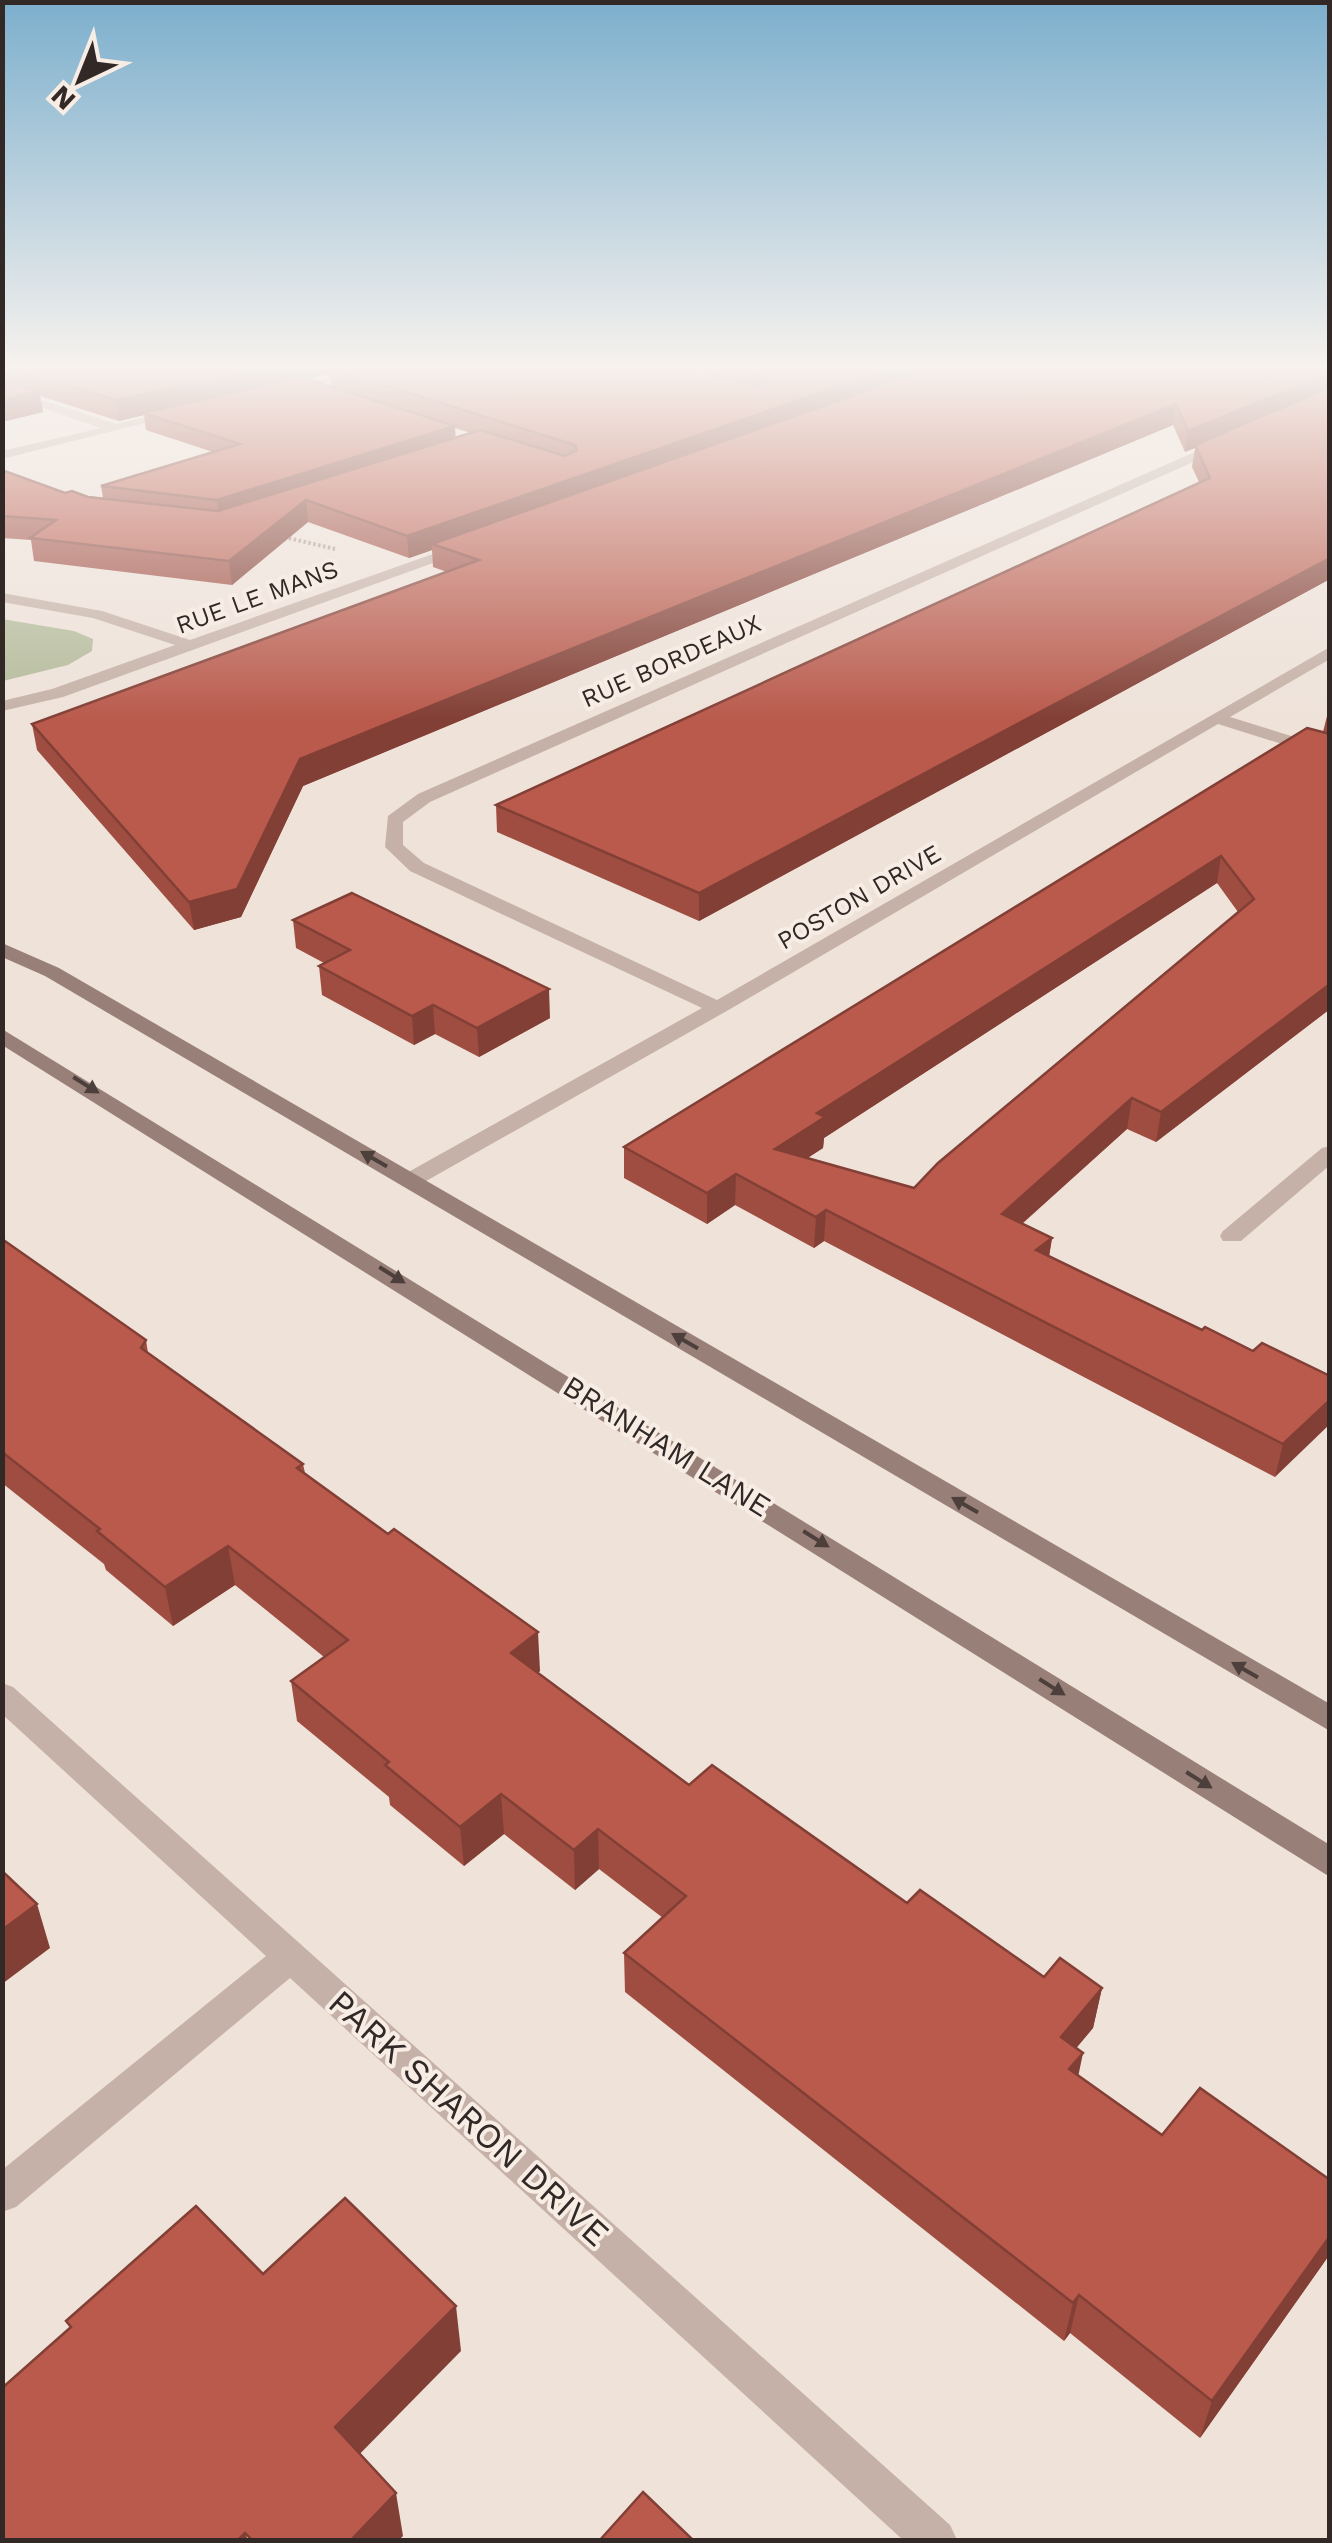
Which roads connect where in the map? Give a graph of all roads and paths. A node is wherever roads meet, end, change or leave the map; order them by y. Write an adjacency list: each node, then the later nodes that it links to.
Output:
1 (1134, 483): 12 (street, RUE BORDEAUX)
2 (268, 532): 4 (path)
3 (488, 538): 6 (street, RUE LE MANS)
4 (349, 552)
5 (2, 597): 6 (street)
6 (188, 645): 8 (street, RUE LE MANS)
7 (1330, 652): 9 (street, POSTON DRIVE)
8 (2, 706)
9 (1216, 718): 10 (street); 12 (street, POSTON DRIVE)
10 (1330, 754)
11 (2, 949): 15 (main road, one-way to 11)
12 (718, 1008): 15 (street, POSTON DRIVE)
13 (2, 1035): 19 (main road, BRANHAM LANE, one-way to 19)
14 (1330, 1154): 16 (street)
15 (411, 1180): 18 (main road, one-way to 15)
16 (1232, 1236)
17 (2, 1696): 20 (street, PARK SHARON DRIVE)
18 (1330, 1719)
19 (1330, 1862)
20 (291, 1956): 21 (street); 22 (street, PARK SHARON DRIVE)
21 (2, 2194)
22 (935, 2540)

